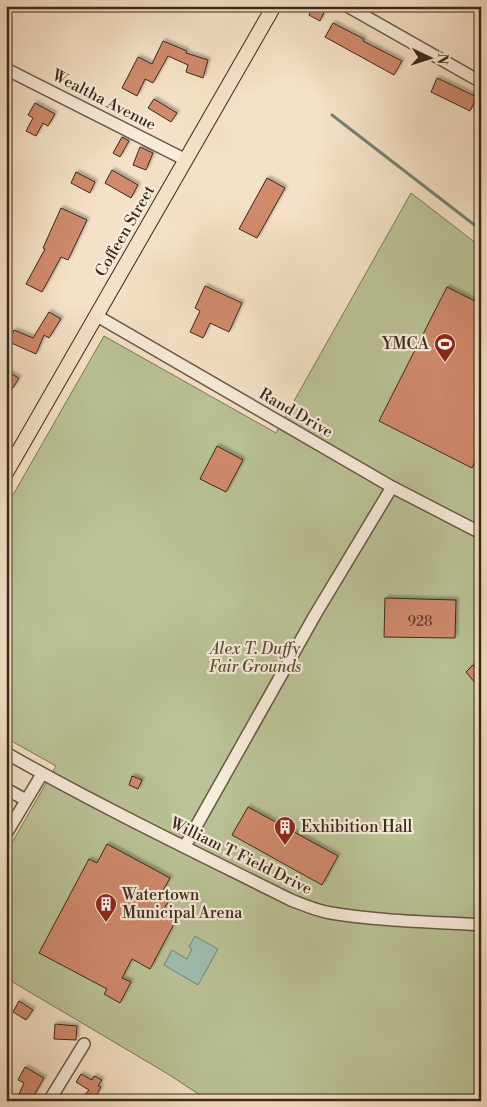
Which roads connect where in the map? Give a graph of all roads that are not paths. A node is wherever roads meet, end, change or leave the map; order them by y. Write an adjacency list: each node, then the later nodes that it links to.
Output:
1 (274, 6): 5 (main road, Coffeen Street)
2 (347, 6): 4 (street)
3 (6, 69): 5 (street, Wealtha Avenue)
4 (481, 82)
5 (186, 160): 6 (main road, Coffeen Street)
6 (97, 316): 7 (main road, Coffeen Street); 8 (street, Rand Drive)
7 (6, 474)
8 (392, 487): 9 (street, Rand Drive); 15 (street)
9 (481, 534)
10 (6, 753): 11 (street, William T Field Drive)
11 (42, 774): 13 (street); 15 (street, William T Field Drive)
12 (6, 789): 13 (street)
13 (26, 800): 14 (street)
14 (6, 834)
15 (185, 846): 16 (street, William T Field Drive)
16 (481, 925)
17 (84, 1044): 18 (street)
18 (49, 1101)

